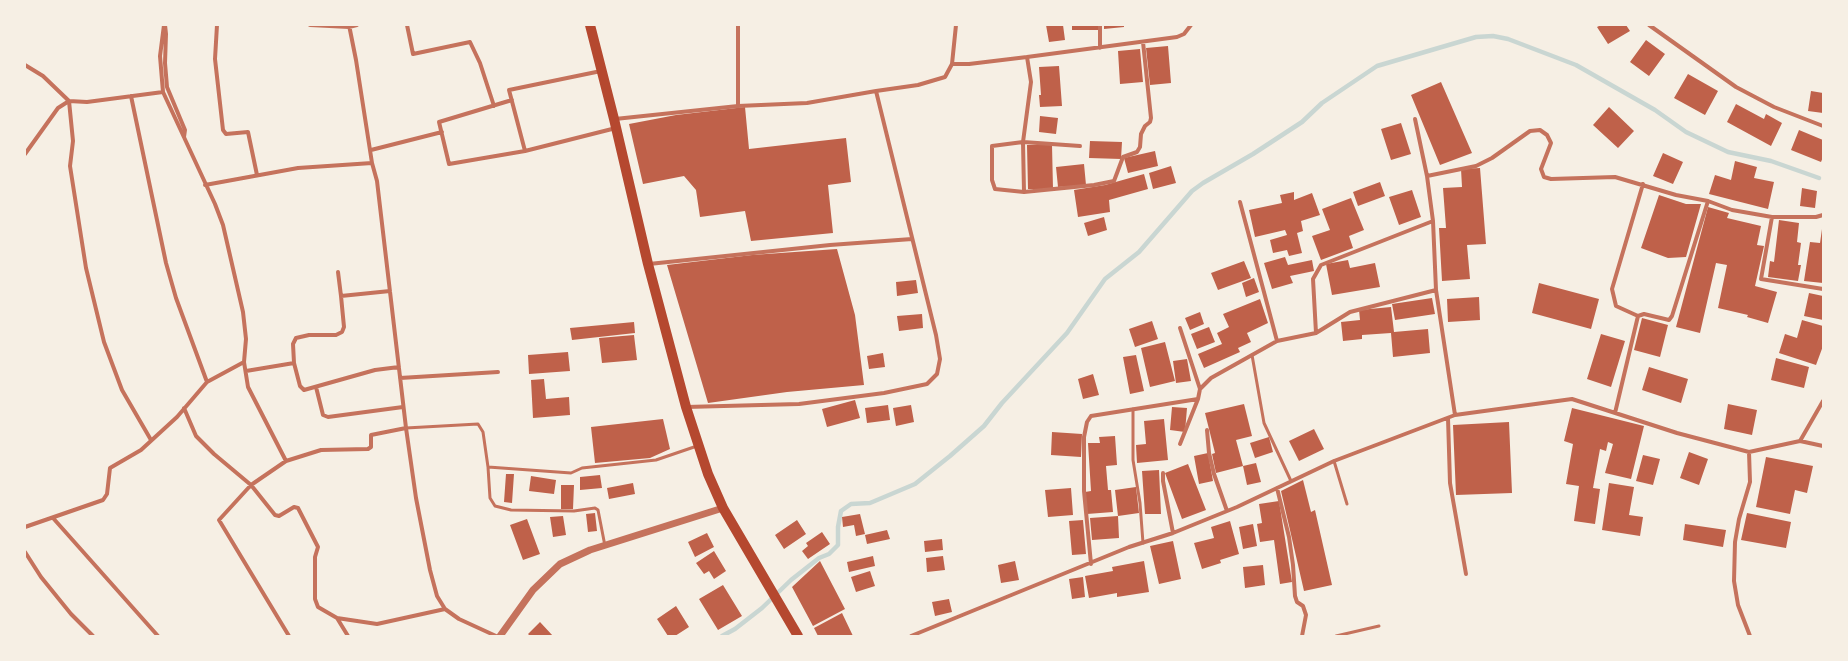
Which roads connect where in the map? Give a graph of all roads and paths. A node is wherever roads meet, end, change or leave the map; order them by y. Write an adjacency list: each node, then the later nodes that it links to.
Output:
1 (164, 25): 20 (street); 30 (street)
2 (216, 25): 37 (street)
3 (310, 25): 12 (street)
4 (357, 25): 12 (street)
5 (407, 25): 24 (street)
6 (590, 25): 18 (main road)
7 (738, 25): 25 (street)
8 (956, 25): 17 (street)
9 (1100, 25): 14 (street)
10 (1191, 25): 13 (street)
11 (1649, 25): 28 (street)
12 (349, 26): 33 (street)
13 (1143, 42): 14 (street); 41 (street)
14 (1100, 48): 15 (street)
15 (1027, 57): 17 (street); 31 (street)
16 (25, 64): 23 (street)
17 (952, 64): 19 (street)
18 (601, 71): 22 (street); 27 (main road)
19 (876, 91): 25 (street); 47 (street)
20 (163, 92): 21 (street); 30 (street)
21 (132, 96): 23 (street); 65 (street)
22 (512, 100): 24 (street); 34 (street)
23 (69, 101): 35 (street); 79 (street)
24 (494, 106): 29 (street)
25 (738, 106): 27 (street)
26 (1415, 119): 38 (street)
27 (615, 124): 34 (street); 48 (main road)
28 (1823, 126)
29 (442, 132): 33 (street); 34 (street)
30 (184, 137): 40 (street)
31 (1023, 142): 32 (street); 41 (street); 41 (street)
32 (1080, 146)
33 (371, 150): 36 (street)
34 (525, 151)
35 (25, 154)
36 (372, 163): 37 (street); 52 (street)
37 (257, 175): 40 (street)
38 (1427, 176): 39 (street); 46 (street)
39 (1643, 184): 42 (street); 54 (street)
40 (205, 185): 59 (street)
41 (1024, 192)
42 (1708, 201): 45 (street); 54 (street)
43 (1240, 202): 57 (street)
44 (1823, 215): 45 (street)
45 (1772, 217): 50 (street)
46 (1433, 221): 51 (street); 56 (street)
47 (912, 239): 48 (street); 71 (street)
48 (648, 264): 71 (main road)
49 (338, 272): 53 (street)
50 (1823, 289)
51 (1436, 290): 56 (street); 75 (street)
52 (390, 291): 53 (street); 61 (street)
53 (341, 296): 60 (street)
54 (1638, 316): 74 (street)
55 (1180, 328): 67 (street)
56 (1316, 333): 57 (street)
57 (1277, 341): 58 (street)
58 (1252, 355): 67 (street); 89 (lane)
59 (244, 362): 62 (street); 65 (street)
60 (294, 362): 62 (street); 66 (street)
61 (399, 367): 64 (street); 66 (street)
62 (246, 372): 85 (street)
63 (498, 372): 64 (street)
64 (400, 378): 70 (street)
65 (207, 382): 72 (street)
66 (316, 387): 70 (street)
67 (1200, 390): 68 (street)
68 (1198, 399): 73 (street); 81 (street)
69 (1823, 401): 80 (street)
70 (403, 407): 77 (street)
71 (686, 407): 82 (main road)
72 (184, 408): 79 (street); 90 (street)
73 (1132, 409): 98 (lane); 101 (street)
74 (1615, 413): 75 (street); 84 (street)
75 (1455, 415): 76 (street)
76 (1448, 418): 86 (street); 102 (street)
77 (406, 428): 85 (street); 87 (lane); 103 (street)
78 (1207, 430): 94 (street)
79 (151, 440): 95 (street)
80 (1800, 441): 83 (street); 84 (street)
81 (1180, 444)
82 (699, 445): 87 (lane); 93 (main road)
83 (1823, 446)
84 (1749, 452): 116 (street)
85 (286, 461): 90 (street)
86 (1334, 461): 89 (street); 92 (lane)
87 (488, 467): 99 (lane)
88 (1163, 473): 97 (street)
89 (1291, 481): 91 (street)
90 (250, 485): 104 (street); 108 (street)
91 (1277, 488): 94 (street); 114 (street)
92 (1347, 504)
93 (723, 508): 99 (street); 112 (main road)
94 (1227, 512): 97 (street)
95 (53, 518): 96 (street); 107 (street)
96 (25, 528)
97 (1173, 533): 98 (street)
98 (1144, 543): 101 (street)
99 (605, 546): 111 (street)
100 (25, 552): 106 (street)
101 (1090, 564): 113 (street)
102 (1466, 574)
103 (445, 608): 104 (street); 110 (street)
104 (337, 618): 109 (street)
105 (1379, 626): 115 (lane)
106 (93, 636)
107 (158, 636)
108 (289, 636)
109 (348, 636)
110 (496, 636)
111 (500, 636)
112 (798, 636)
113 (911, 636)
114 (1302, 636)
115 (1336, 636)
116 (1750, 636)

